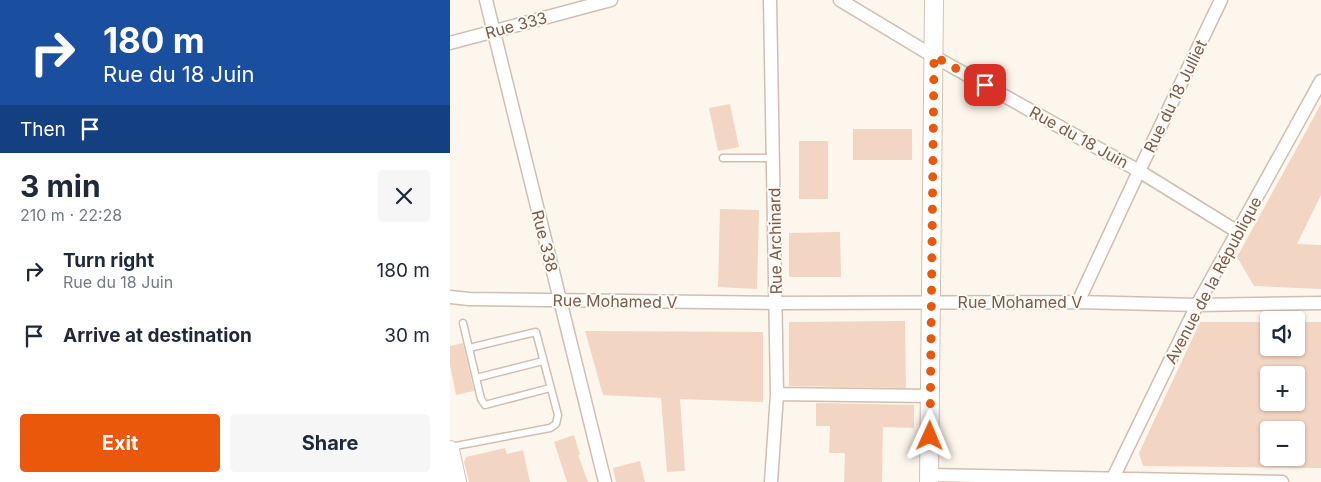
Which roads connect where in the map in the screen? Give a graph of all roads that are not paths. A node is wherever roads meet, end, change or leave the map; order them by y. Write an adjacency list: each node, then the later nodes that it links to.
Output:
1 (486, 0): 7 (street, Rue 338)
2 (611, 0): 7 (street, Rue 333)
3 (770, 0): 12 (street, Rue Archinard)
4 (840, 0): 9 (street, Rue du 18 Juin)
5 (934, 0): 9 (main road)
6 (1221, 0): 13 (street, Rue du 18 Julliet)
7 (493, 32): 8 (street, Rue 333); 16 (street, Rue 338)
8 (450, 43)
9 (934, 56): 13 (street, Rue du 18 Juin); 17 (main road)
10 (1321, 81): 14 (street, Avenue de la République)
11 (723, 158): 12 (lane)
12 (774, 158): 20 (street, Rue Archinard)
13 (1139, 171): 14 (street, Rue du 18 Juin); 18 (street, Rue du 18 Julliet)
14 (1238, 232): 21 (street, Avenue de la République)
15 (450, 297): 16 (street, Rue Mohamed V)
16 (560, 300): 20 (street, Rue Mohamed V); 33 (street, Rue 338)
17 (932, 302): 18 (street, Rue Mohamed V); 20 (street, Rue Mohamed V); 28 (main road)
18 (1078, 302): 21 (street, Rue Mohamed V)
19 (1321, 303): 21 (street, Rue Mohamed V)
20 (777, 304): 27 (street, Rue Archinard)
21 (1197, 306): 31 (street, Avenue de la République)
22 (463, 323): 23 (lane)
23 (469, 348): 24 (lane); 25 (lane)
24 (543, 361): 25 (lane); 26 (lane)
25 (476, 378): 26 (lane)
26 (550, 388): 29 (lane)
27 (777, 394): 28 (street); 34 (street, Rue Archinard)
28 (930, 396): 30 (main road)
29 (450, 448): 32 (main road)
30 (929, 479): 31 (street)
31 (1111, 481): 35 (street)
32 (457, 482)
33 (604, 482)
34 (771, 482)
35 (1282, 482)

